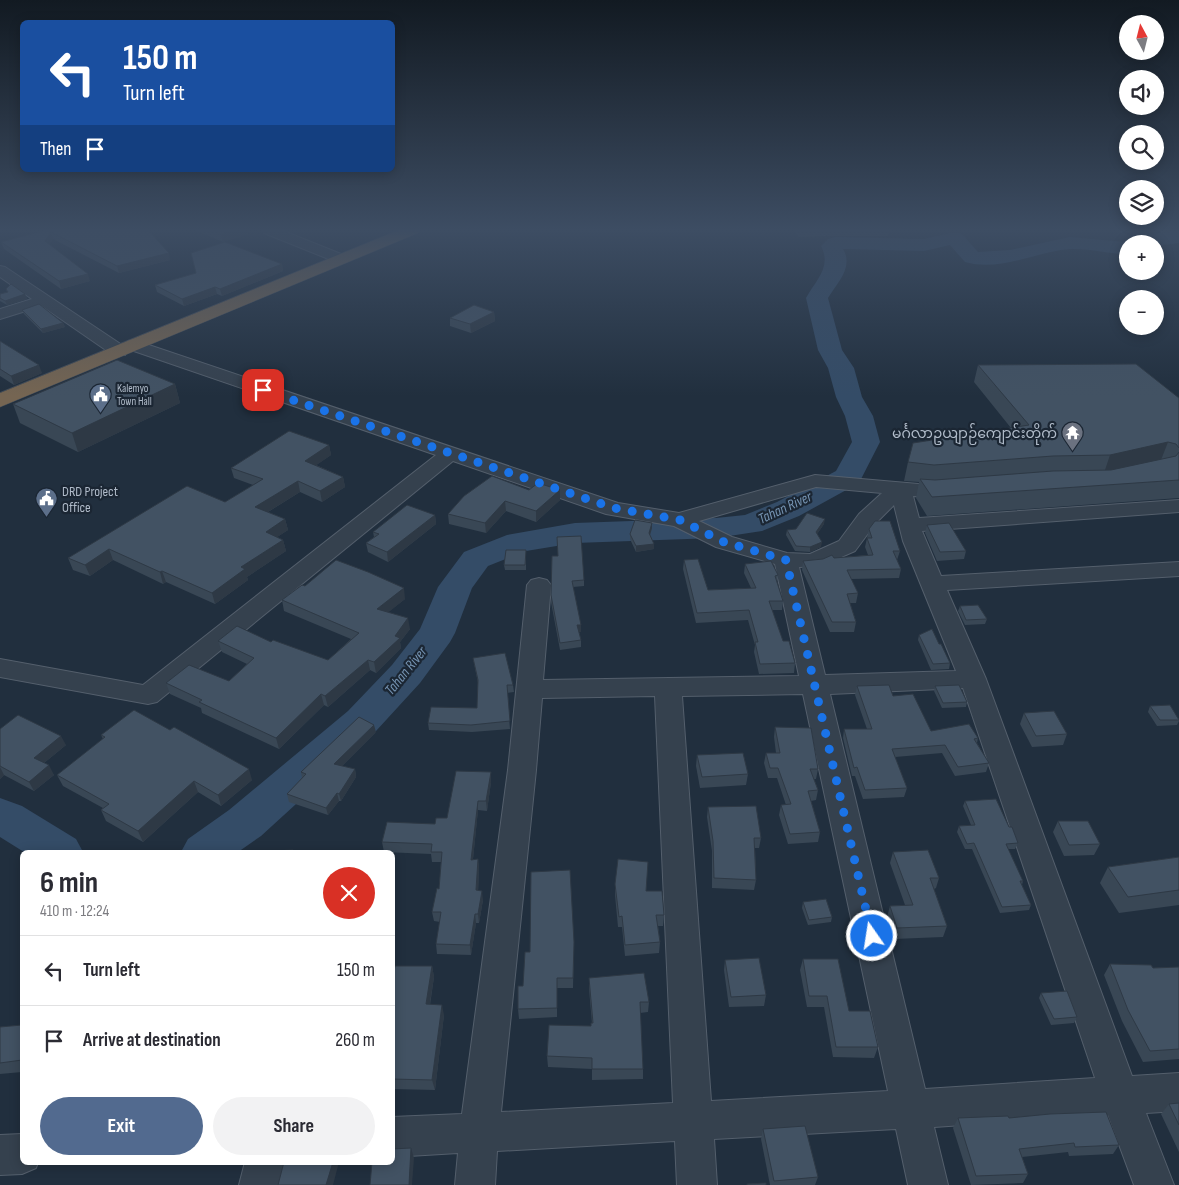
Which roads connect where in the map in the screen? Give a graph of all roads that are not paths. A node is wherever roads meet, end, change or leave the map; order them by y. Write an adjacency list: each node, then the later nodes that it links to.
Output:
1 (22, 285): 3 (street)
2 (278, 285): 5 (highway)
3 (44, 300): 4 (street); 5 (street)
4 (0, 314)
5 (127, 348): 6 (highway); 7 (street)
6 (0, 401)
7 (449, 454): 11 (street); 17 (street)
8 (900, 488): 9 (street); 11 (street); 12 (street); 13 (street)
9 (969, 488)
10 (1179, 506): 12 (street)
11 (680, 520): 13 (street)
12 (909, 525): 15 (street)
13 (786, 560): 19 (street)
14 (1179, 569): 15 (street)
15 (932, 584): 18 (street)
16 (539, 585): 21 (street)
17 (0, 668)
18 (973, 679): 19 (street); 23 (street)
19 (814, 684): 20 (street); 24 (street)
20 (668, 687): 21 (street); 25 (street)
21 (530, 690): 26 (street)
22 (1179, 1092): 23 (street)
23 (1120, 1096): 24 (street); 35 (street)
24 (912, 1109): 25 (street); 34 (street)
25 (694, 1121): 26 (street); 33 (street)
26 (479, 1132): 27 (street); 32 (street)
27 (395, 1137)
28 (20, 1154): 29 (street)
29 (0, 1155)
30 (263, 1165): 31 (street)
31 (259, 1185)
32 (475, 1185)
33 (697, 1185)
34 (928, 1185)
35 (1154, 1185)

